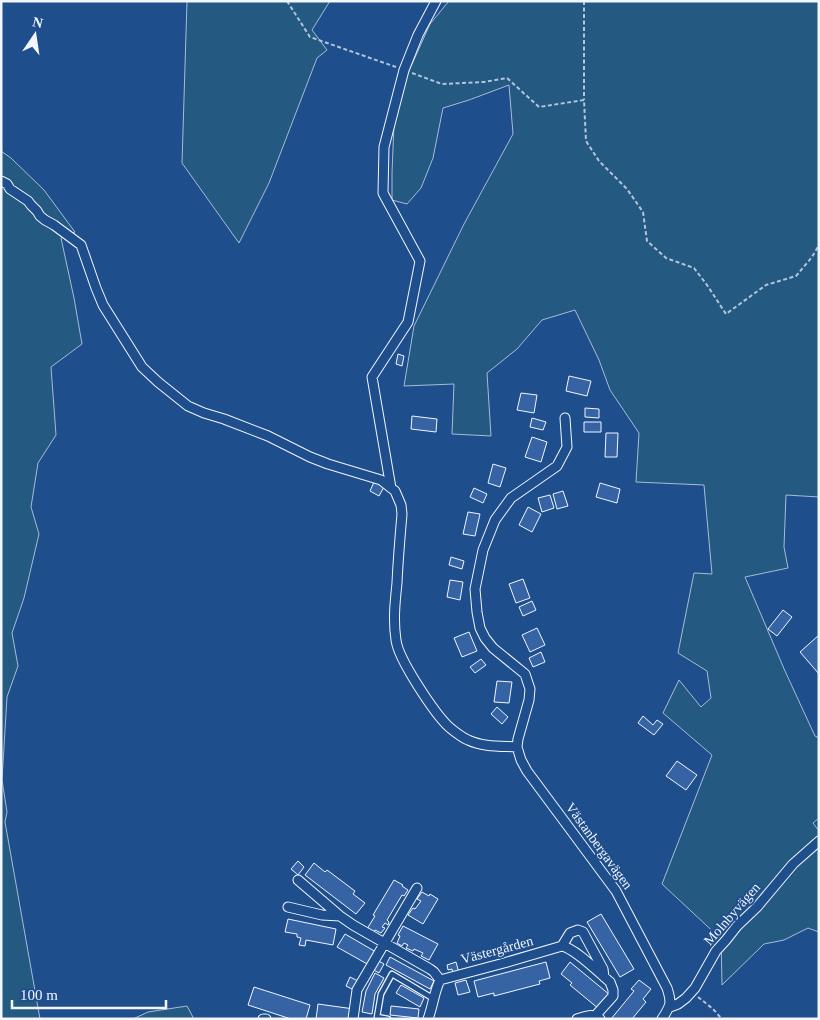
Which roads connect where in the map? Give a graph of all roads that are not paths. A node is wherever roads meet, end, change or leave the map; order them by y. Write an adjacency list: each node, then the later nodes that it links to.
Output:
1 (436, 1): 4 (street)
2 (1, 181): 4 (street)
3 (565, 418): 5 (street)
4 (391, 488): 5 (street)
5 (517, 747): 16 (street, Västanbergavägen)
6 (819, 841): 16 (street, Molnbyvägen)
7 (298, 880): 10 (street)
8 (417, 888): 11 (street)
9 (288, 907): 10 (street)
10 (340, 916): 11 (street)
11 (384, 943): 14 (street); 18 (street)
12 (562, 946): 13 (street); 13 (street, Västergården); 14 (street, Västergården)
13 (604, 978): 17 (street, Västergården)
14 (440, 980): 15 (street)
15 (434, 999): 19 (lane); 20 (street)
16 (670, 1007): 22 (street)
17 (598, 1017): 21 (street)
18 (353, 1019)
19 (388, 1019)
20 (428, 1019)
21 (577, 1019)
22 (662, 1019)

